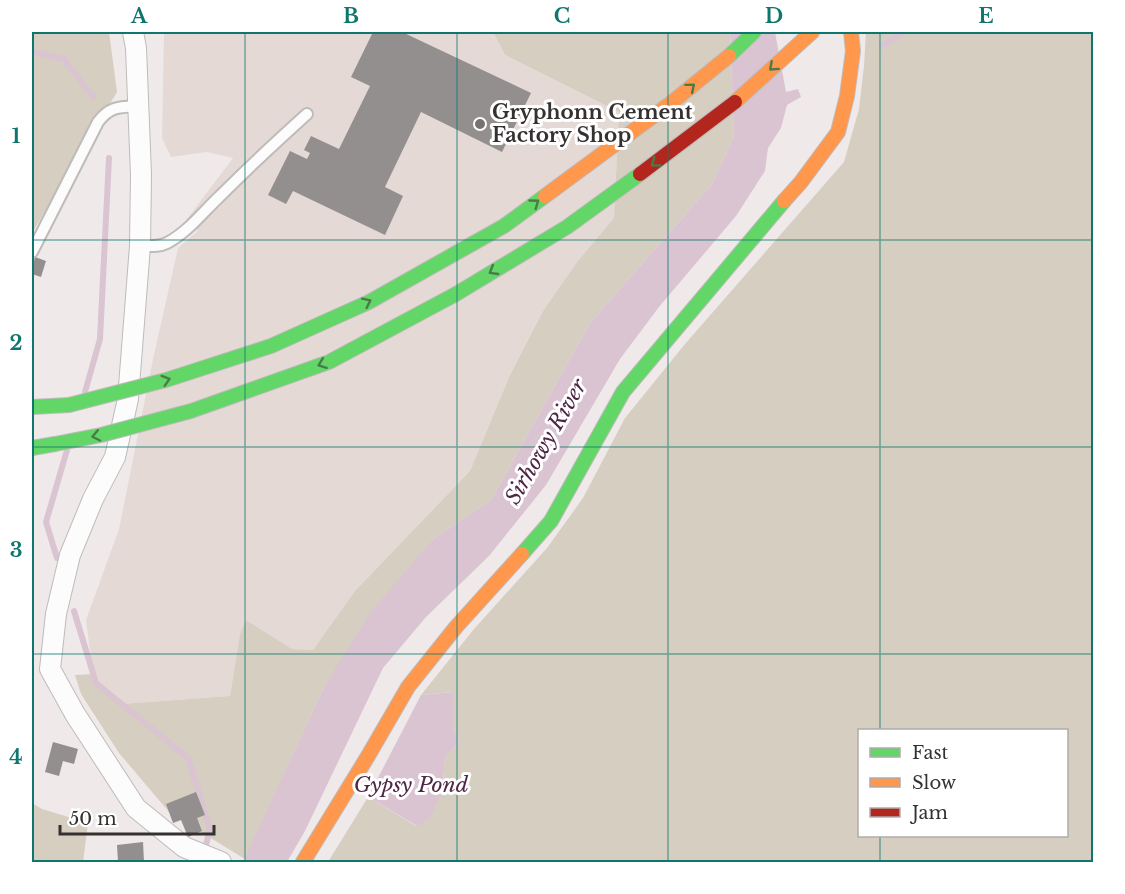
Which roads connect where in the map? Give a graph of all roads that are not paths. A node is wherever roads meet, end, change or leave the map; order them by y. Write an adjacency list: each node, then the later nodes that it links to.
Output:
1 (133, 32): 5 (street)
2 (754, 32): 9 (main road, one-way to 2, bridge)
3 (812, 32): 10 (main road, one-way to 10, bridge)
4 (851, 32): 14 (main road)
5 (139, 106): 7 (street); 8 (lane)
6 (307, 114): 7 (lane)
7 (140, 246): 11 (street)
8 (32, 252)
9 (32, 407)
10 (32, 448)
11 (41, 671): 12 (street)
12 (184, 853): 13 (street)
13 (219, 862)
14 (303, 862)

